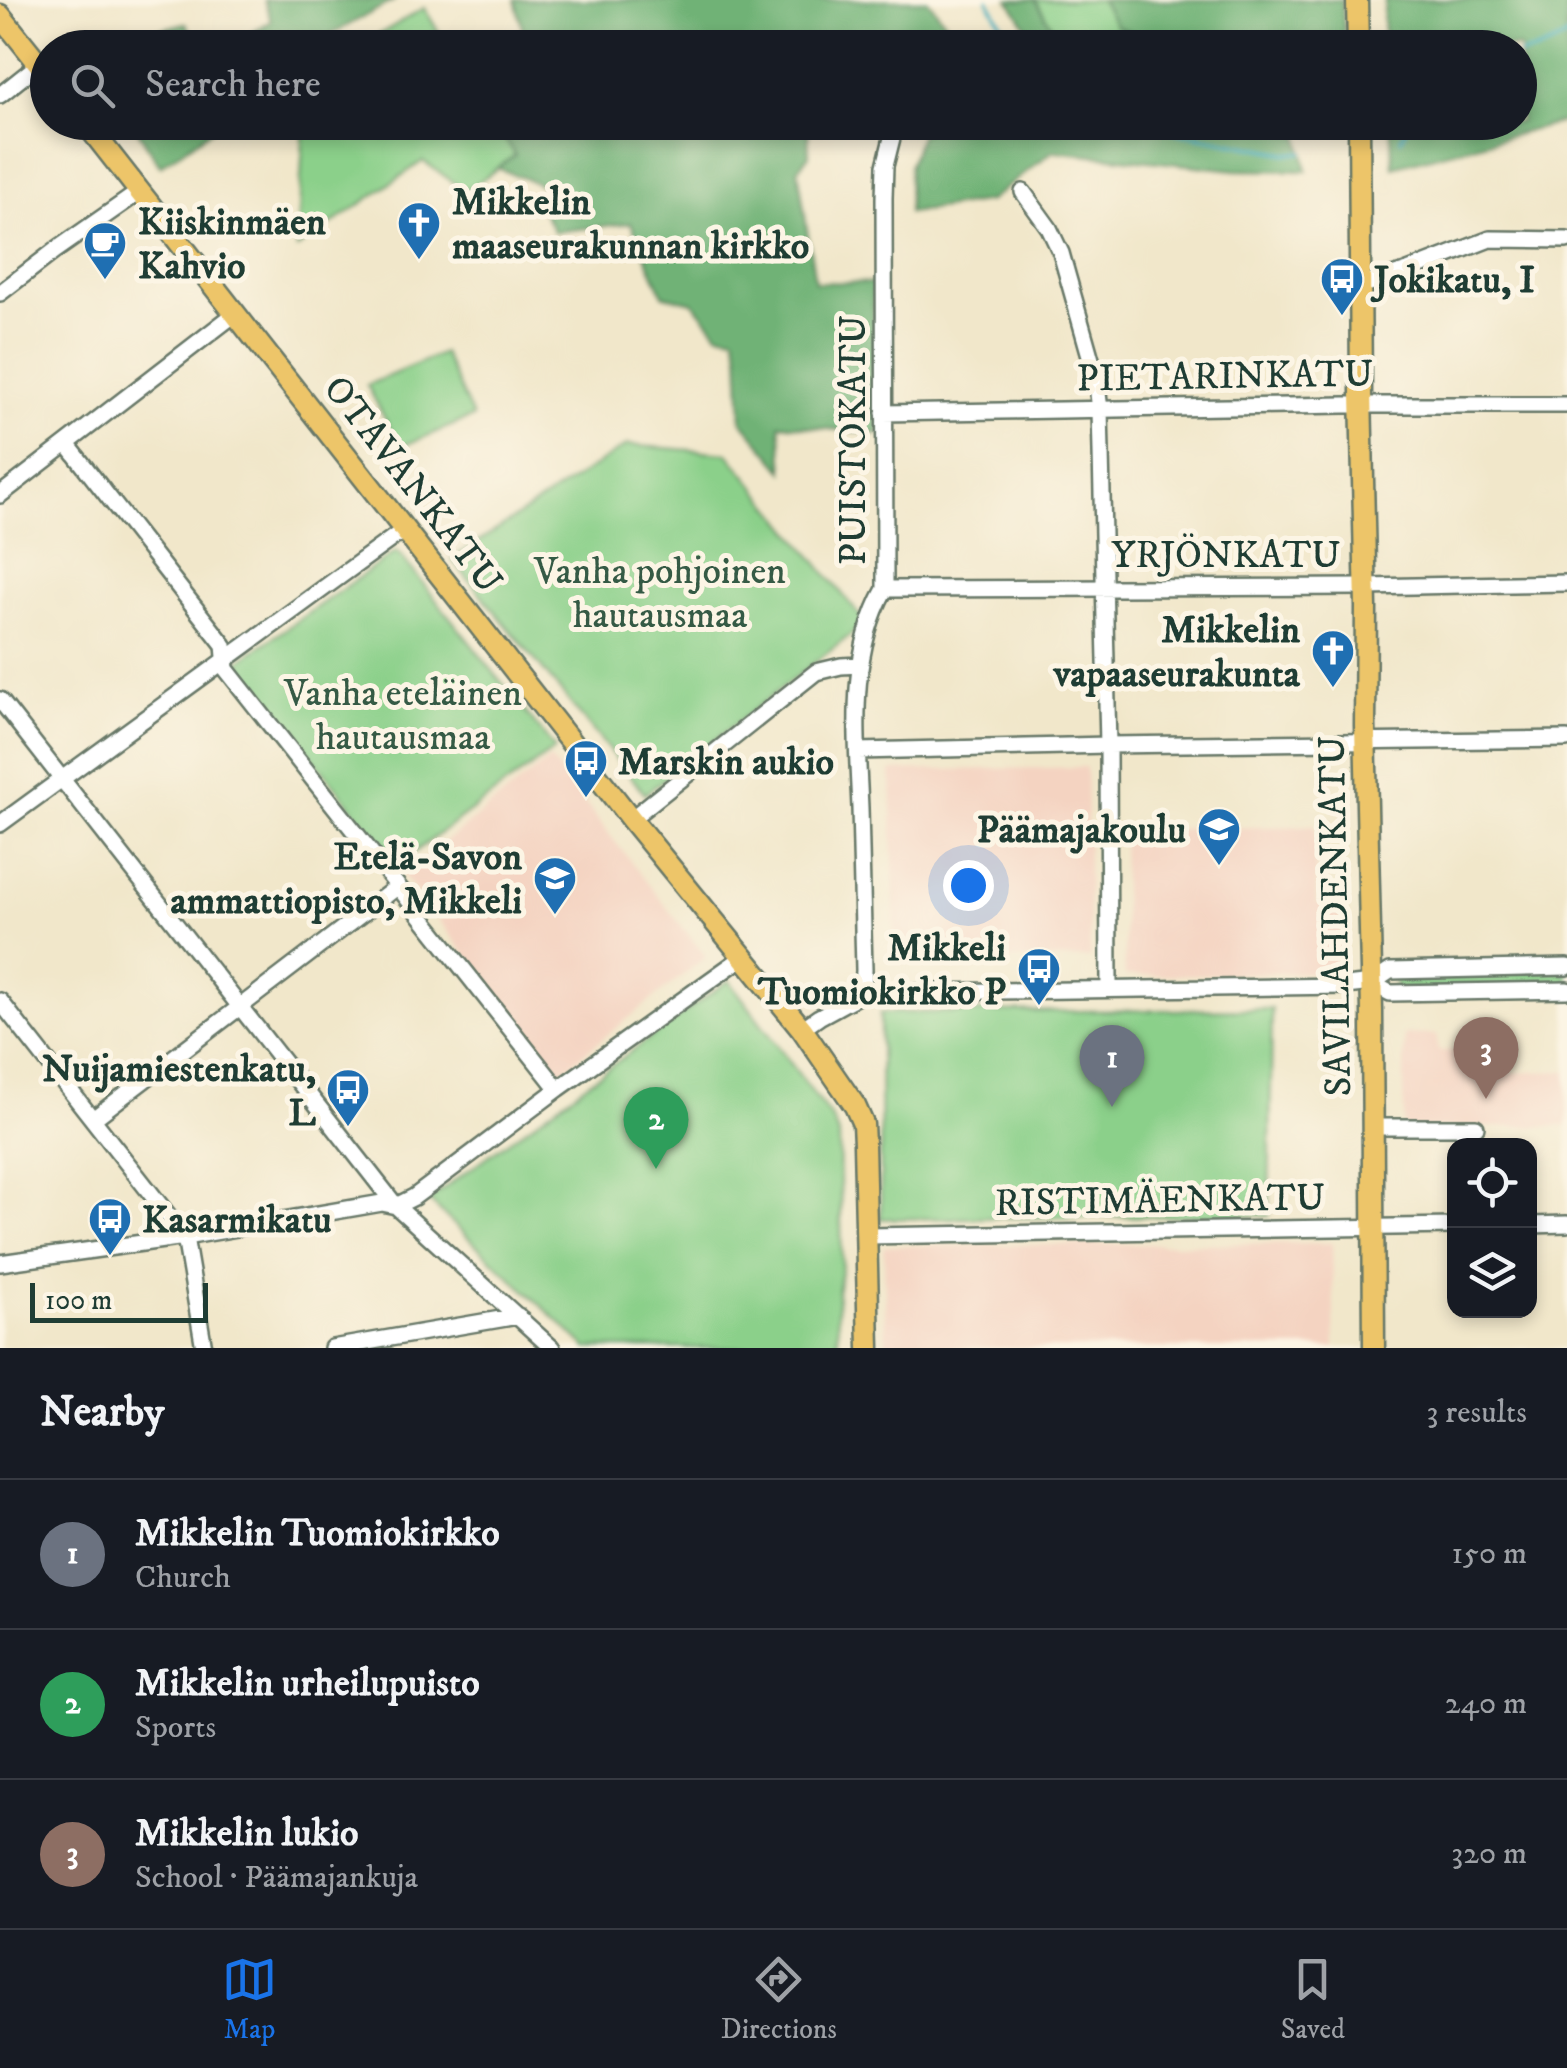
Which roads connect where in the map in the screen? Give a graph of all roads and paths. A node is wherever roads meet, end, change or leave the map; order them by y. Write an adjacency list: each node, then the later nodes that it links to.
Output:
1 (1357, 0): 3 (main road)
2 (0, 15): 4 (main road)
3 (1358, 30)
4 (30, 53)
5 (30, 78): 6 (street)
6 (0, 95)
7 (98, 140): 10 (main road, OTAVANKATU)
8 (892, 140): 19 (street, PUISTOKATU)
9 (1359, 140): 13 (main road, SAVILAHDENKATU)
10 (139, 192): 14 (street); 15 (main road, OTAVANKATU)
11 (1024, 192): 18 (street)
12 (1567, 240): 13 (street)
13 (1360, 286): 17 (main road, SAVILAHDENKATU)
14 (0, 294)
15 (236, 313): 20 (street); 22 (main road, OTAVANKATU)
16 (1567, 405): 17 (street, PIETARINKATU)
17 (1362, 406): 18 (street, PIETARINKATU); 25 (main road, SAVILAHDENKATU)
18 (1100, 410): 19 (street, PIETARINKATU); 24 (street)
19 (884, 413): 26 (street, PUISTOKATU)
20 (67, 444): 21 (street); 27 (street)
21 (0, 494)
22 (397, 534): 27 (street); 35 (main road, OTAVANKATU)
23 (1567, 583): 25 (street, YRJÖNKATU)
24 (1105, 587): 25 (street, YRJÖNKATU); 26 (street, YRJÖNKATU); 32 (street)
25 (1366, 587): 31 (main road, SAVILAHDENKATU)
26 (884, 589): 28 (street, PUISTOKATU)
27 (224, 660): 34 (street); 37 (street)
28 (859, 665): 33 (street, PUISTOKATU); 35 (street)
29 (0, 700): 34 (street)
30 (1567, 739): 31 (street)
31 (1366, 742): 32 (street); 40 (main road, SAVILAHDENKATU)
32 (1108, 745): 33 (street); 41 (street)
33 (858, 750): 43 (street, PUISTOKATU)
34 (62, 778): 36 (street); 45 (street)
35 (631, 818): 38 (main road, OTAVANKATU)
36 (0, 824)
37 (397, 887): 45 (street); 47 (street)
38 (736, 962): 46 (main road, OTAVANKATU); 47 (street)
39 (1567, 967): 40 (street)
40 (1372, 983): 41 (street); 42 (street); 49 (main road, SAVILAHDENKATU)
41 (1110, 989): 43 (street)
42 (1567, 990)
43 (863, 993): 46 (street)
44 (0, 1001): 48 (street)
45 (240, 1006): 48 (street); 51 (street)
46 (802, 1029): 56 (main road, OTAVANKATU)
47 (558, 1089): 51 (street)
48 (93, 1119): 57 (street)
49 (1372, 1127): 50 (street); 55 (main road, SAVILAHDENKATU)
50 (1476, 1128)
51 (396, 1206): 57 (street); 59 (street)
52 (1567, 1224): 53 (street)
53 (1537, 1225)
54 (1447, 1226): 55 (street, RISTIMÄENKATU)
55 (1374, 1228): 56 (street, RISTIMÄENKATU); 64 (main road, SAVILAHDENKATU)
56 (867, 1236): 63 (main road, OTAVANKATU)
57 (185, 1237): 58 (street); 60 (street)
58 (0, 1264)
59 (518, 1316): 61 (street); 62 (street)
60 (204, 1348)
61 (332, 1348)
62 (552, 1348)
63 (869, 1348)
64 (1374, 1348)

